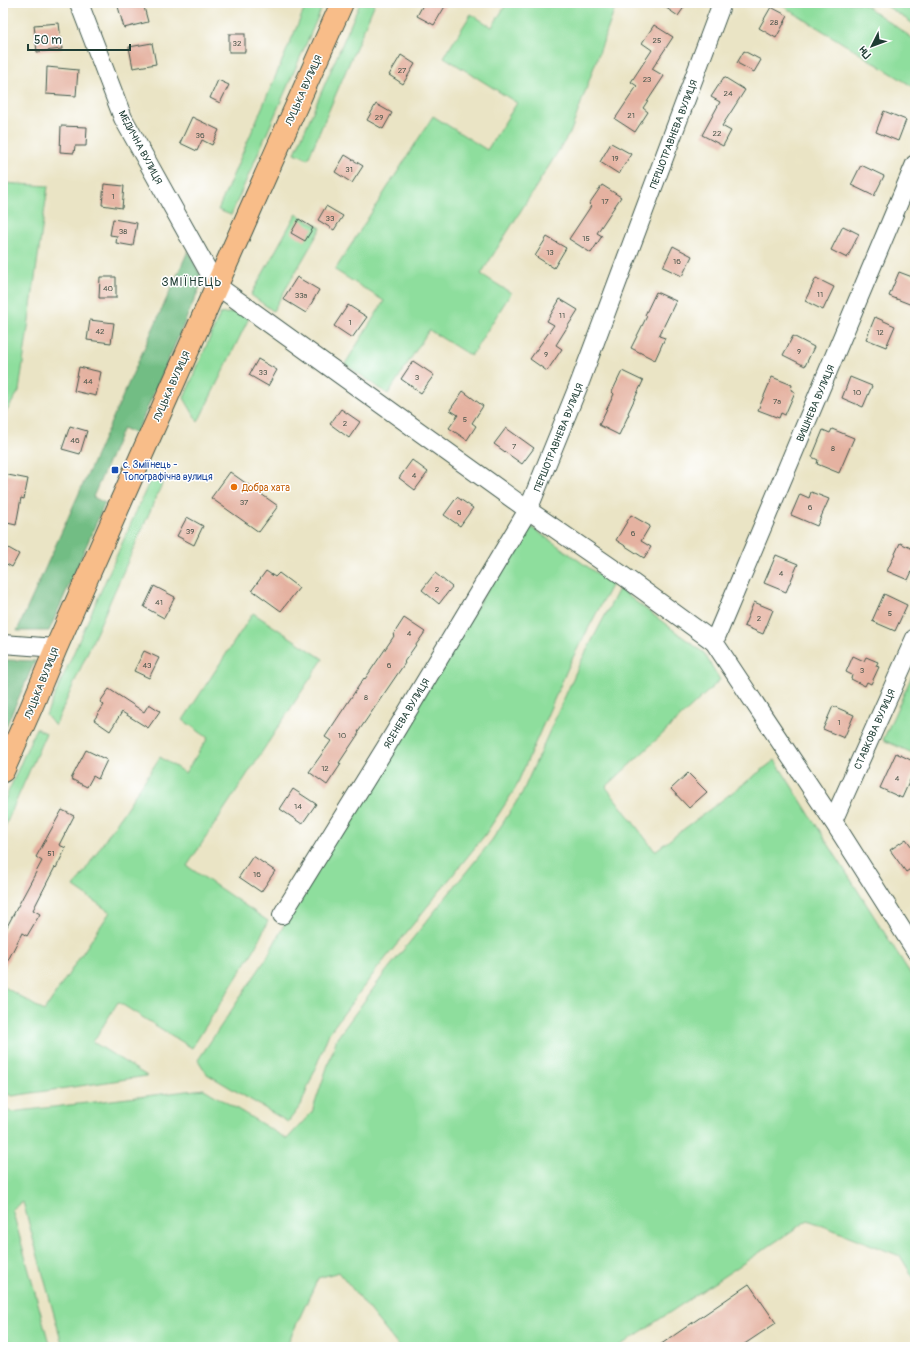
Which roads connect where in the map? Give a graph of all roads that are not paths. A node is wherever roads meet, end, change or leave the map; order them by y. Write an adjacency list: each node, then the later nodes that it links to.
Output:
1 (79, 3): 5 (street, МЕДИЧНА ВУЛИЦЯ)
2 (342, 3): 5 (main road, ЛУЦЬКА ВУЛИЦЯ)
3 (722, 3): 6 (street, ПЕРШОТРАВНЕВА ВУЛИЦЯ)
4 (915, 164): 8 (street, ВИШНЕВА ВУЛИЦЯ)
5 (216, 285): 6 (street); 10 (main road, ЛУЦЬКА ВУЛИЦЯ)
6 (528, 510): 8 (street); 13 (street, ЯСЕНЕВА ВУЛИЦЯ)
7 (915, 638): 12 (street, СТАВКОВА ВУЛИЦЯ)
8 (714, 642): 12 (street)
9 (3, 644): 10 (street)
10 (56, 648): 11 (main road, ЛУЦЬКА ВУЛИЦЯ)
11 (3, 771)
12 (833, 821): 14 (street)
13 (282, 915)
14 (915, 950)

